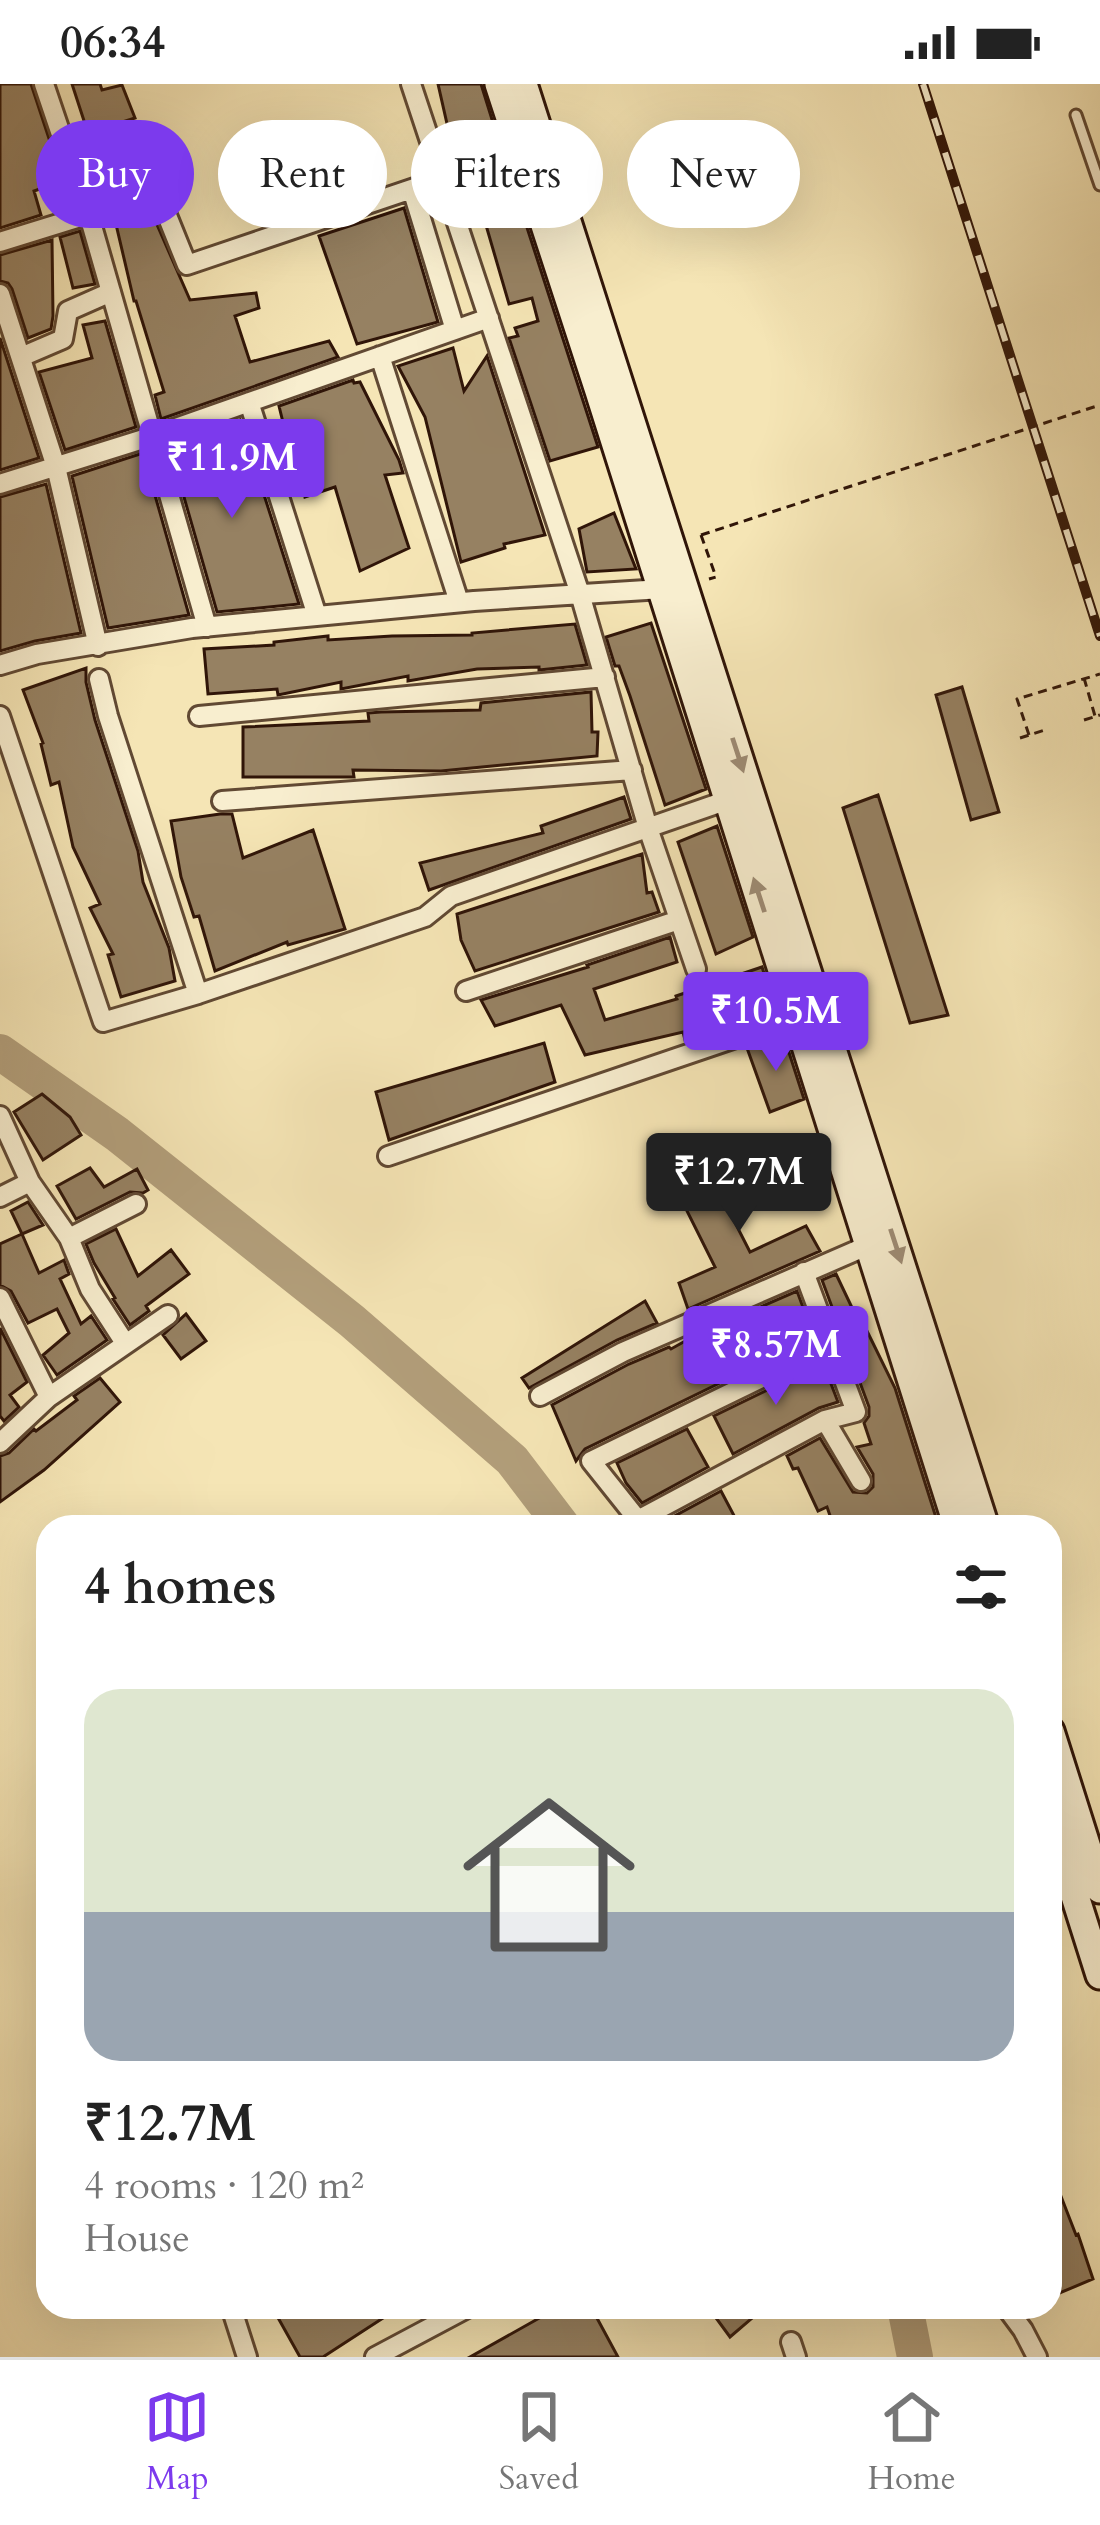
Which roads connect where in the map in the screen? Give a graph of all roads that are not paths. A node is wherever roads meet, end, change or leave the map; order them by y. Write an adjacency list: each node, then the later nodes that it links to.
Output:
1 (44, 84): 6 (street)
2 (411, 84): 7 (street)
3 (499, 84): 8 (street)
4 (523, 84): 68 (street, one-way to 68)
5 (1076, 115): 9 (lane)
6 (56, 120)
7 (423, 120)
8 (511, 120)
9 (1100, 185)
10 (411, 189): 13 (street)
11 (42, 228): 17 (street)
12 (92, 228): 18 (street)
13 (172, 228)
14 (424, 228): 21 (street)
15 (459, 228): 20 (street)
16 (546, 228): 28 (street)
17 (0, 242)
18 (111, 292): 23 (street); 25 (street)
19 (0, 294): 23 (street)
20 (489, 318): 21 (street); 29 (street)
21 (454, 330): 22 (street)
22 (380, 356): 24 (street); 30 (street)
23 (21, 357): 26 (street)
24 (249, 402): 25 (street); 31 (street)
25 (153, 436): 26 (street); 32 (street)
26 (56, 467): 27 (street); 33 (street)
27 (0, 484)
28 (662, 589): 29 (street); 40 (street)
29 (580, 594): 30 (street); 35 (street)
30 (459, 602): 31 (street)
31 (317, 616): 32 (street)
32 (207, 627): 33 (street)
33 (98, 646): 34 (street)
34 (0, 665)
35 (605, 677): 38 (street); 39 (street)
36 (99, 680): 46 (street)
37 (0, 716): 46 (street)
38 (199, 716)
39 (632, 770): 41 (street); 42 (street)
40 (728, 800): 42 (street); 47 (street, one-way to 40)
41 (222, 801)
42 (648, 828): 43 (street); 46 (street)
43 (679, 920): 44 (street); 45 (street)
44 (696, 969)
45 (466, 991)
46 (198, 994)
47 (797, 1017): 49 (street); 54 (street)
48 (0, 1116): 50 (street)
49 (388, 1156)
50 (29, 1182): 51 (street); 53 (street)
51 (0, 1197)
52 (136, 1204): 53 (street)
53 (69, 1238): 58 (street)
54 (869, 1245): 55 (street); 67 (street)
55 (804, 1272): 59 (street); 60 (street)
56 (0, 1298): 61 (street)
57 (168, 1316): 58 (street)
58 (125, 1343): 61 (street)
59 (831, 1344): 62 (street); 65 (street)
60 (540, 1396)
61 (49, 1397): 63 (street)
62 (825, 1420): 64 (street); 66 (street)
63 (0, 1441)
64 (862, 1481)
65 (634, 1515)
66 (657, 1515)
67 (954, 1515)
68 (981, 1515)
69 (1062, 1769): 71 (street)
70 (1062, 1855): 72 (street)
71 (1100, 1888)
72 (1100, 1976)
73 (235, 2319): 76 (street)
74 (446, 2319): 77 (street)
75 (1015, 2319): 78 (street)
76 (247, 2357)
77 (375, 2357)
78 (1037, 2357)

